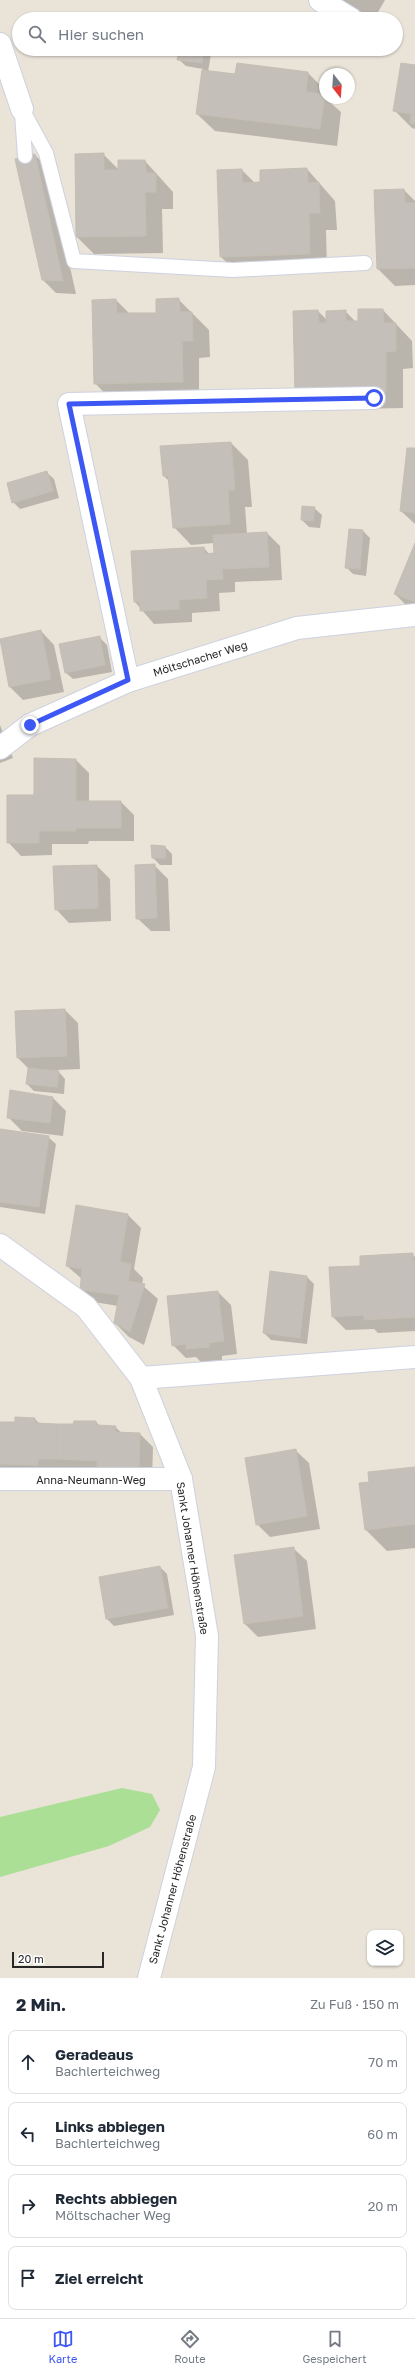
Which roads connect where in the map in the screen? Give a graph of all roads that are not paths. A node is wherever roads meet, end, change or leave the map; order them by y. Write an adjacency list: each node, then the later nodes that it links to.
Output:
1 (320, 0): 2 (street)
2 (340, 12)
3 (0, 44): 4 (street)
4 (22, 109): 5 (lane); 6 (lane)
5 (25, 156)
6 (365, 263)
7 (374, 398): 9 (street)
8 (415, 615): 9 (street, Möltschacher Weg)
9 (128, 680): 10 (street, Möltschacher Weg)
10 (0, 748)
11 (0, 1245): 13 (street, Sankt Johanner Höhenstraße)
12 (415, 1357): 13 (street)
13 (141, 1378): 15 (street, Sankt Johanner Höhenstraße)
14 (0, 1479): 15 (street, Anna-Neumann-Weg)
15 (181, 1479): 16 (street, Sankt Johanner Höhenstraße)
16 (149, 1978)

